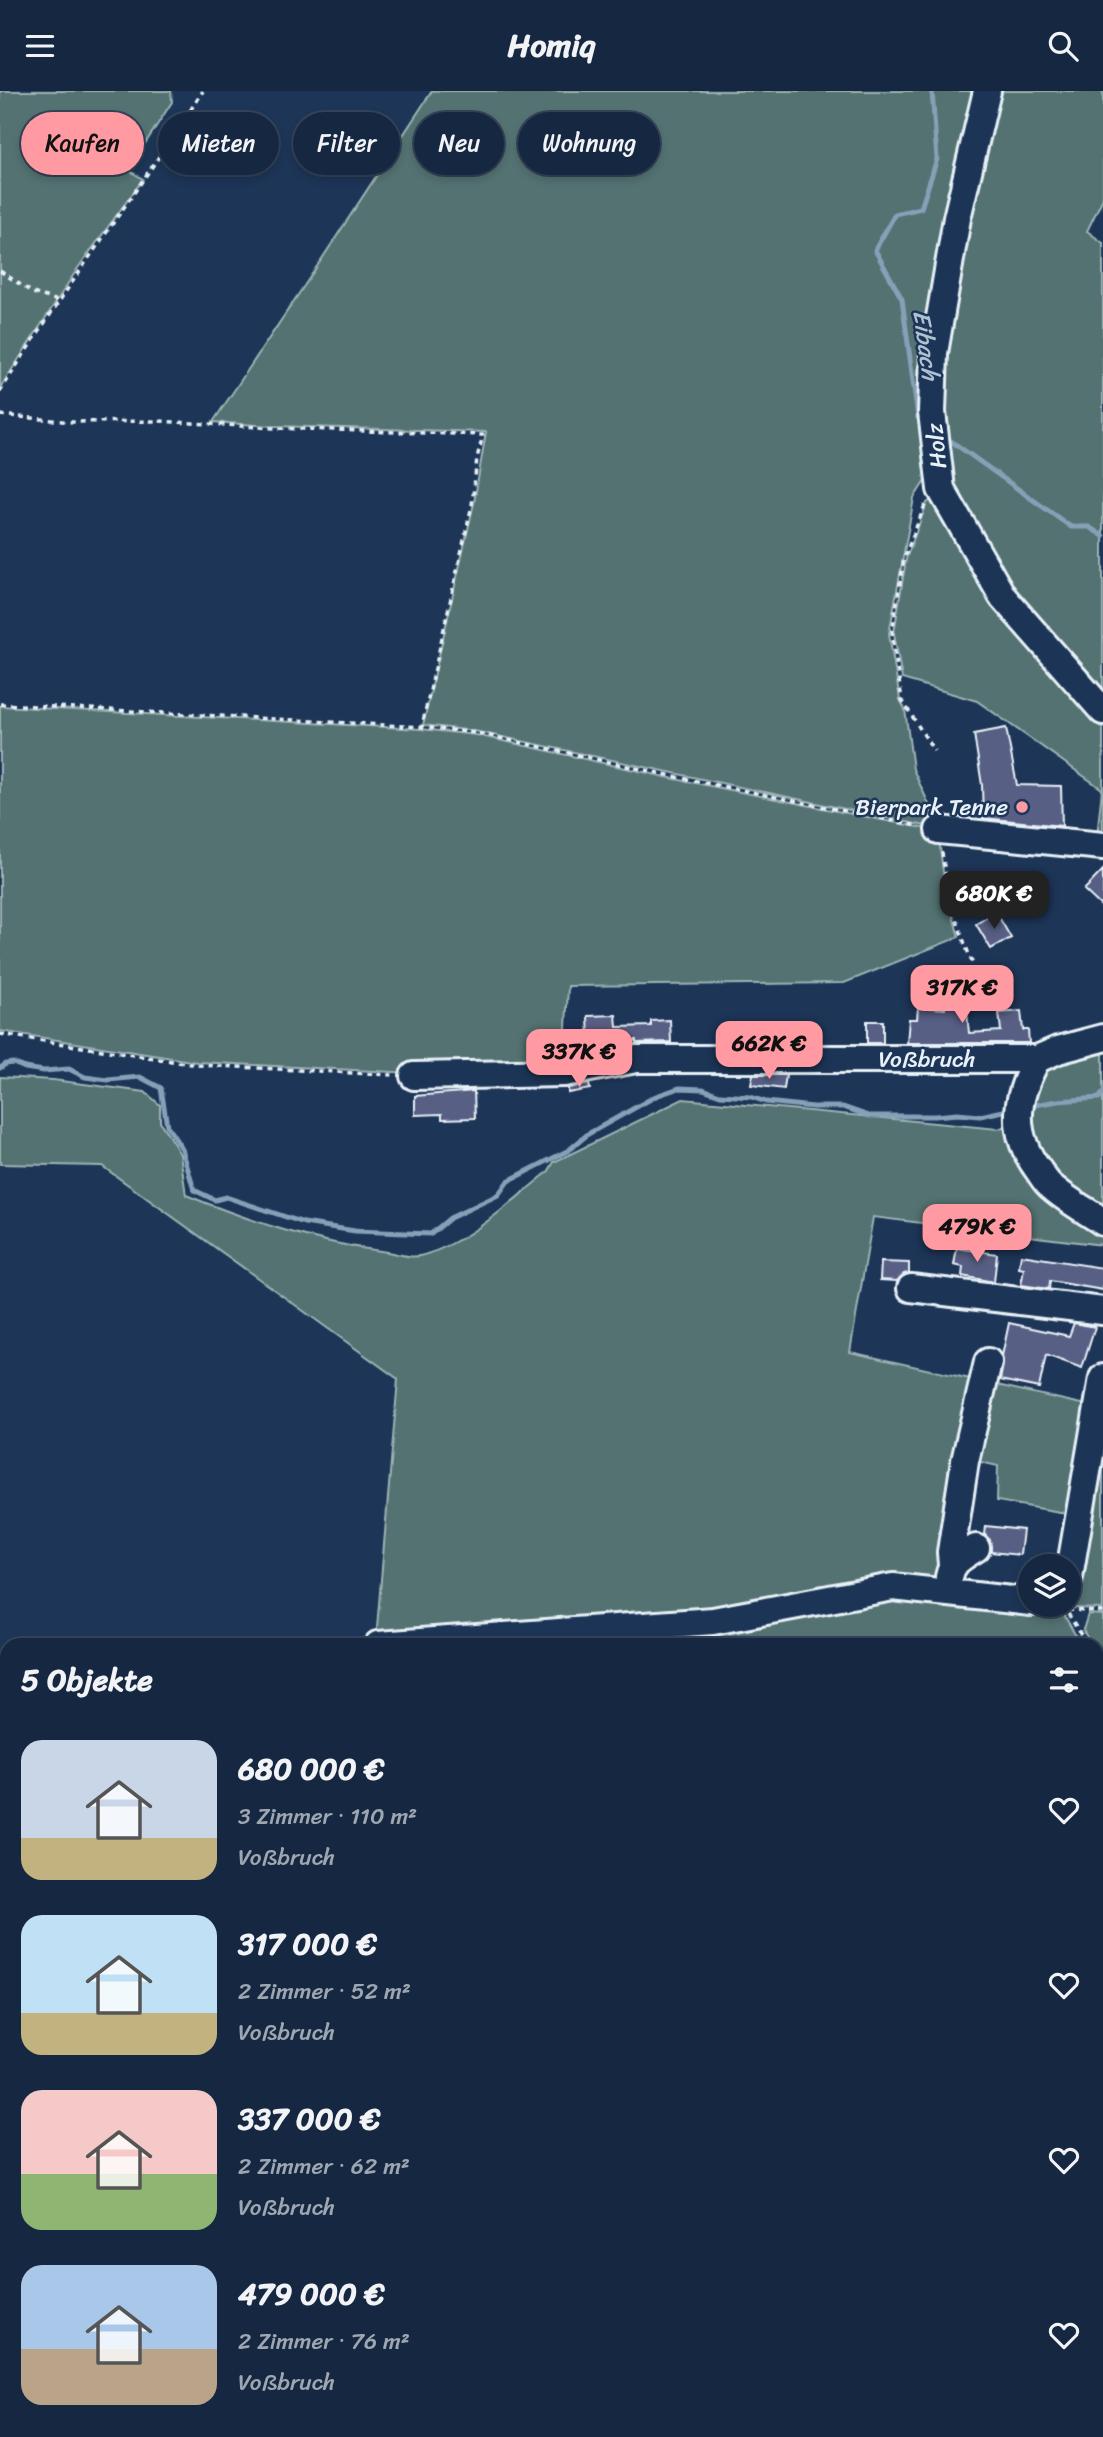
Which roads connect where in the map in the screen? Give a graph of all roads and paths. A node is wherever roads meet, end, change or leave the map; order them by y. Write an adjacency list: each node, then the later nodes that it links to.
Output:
1 (203, 91): 4 (path)
2 (987, 91): 7 (street, Holz)
3 (0, 271): 4 (path)
4 (58, 301): 5 (path)
5 (0, 392)
6 (0, 415): 10 (path)
7 (939, 477): 9 (street, Holz); 11 (path)
8 (0, 704): 10 (path)
9 (1103, 711)
10 (422, 727): 12 (path)
11 (934, 751)
12 (939, 830): 13 (street); 14 (path)
13 (1103, 846)
14 (974, 967)
15 (0, 1034): 18 (path)
16 (1103, 1038): 17 (street, Voßbruch)
17 (1037, 1059): 18 (street, Voßbruch); 19 (street)
18 (414, 1076)
19 (1103, 1222)
20 (911, 1288): 21 (street)
21 (1103, 1311)
22 (988, 1362): 26 (street)
23 (1103, 1378): 25 (street)
24 (976, 1548): 26 (street)
25 (1073, 1554)
26 (952, 1565): 27 (street)
27 (947, 1593): 28 (street); 32 (street)
28 (1018, 1601)
29 (1081, 1611): 30 (path)
30 (1103, 1612)
31 (1071, 1617): 33 (path)
32 (476, 1638)
33 (1083, 1638)

